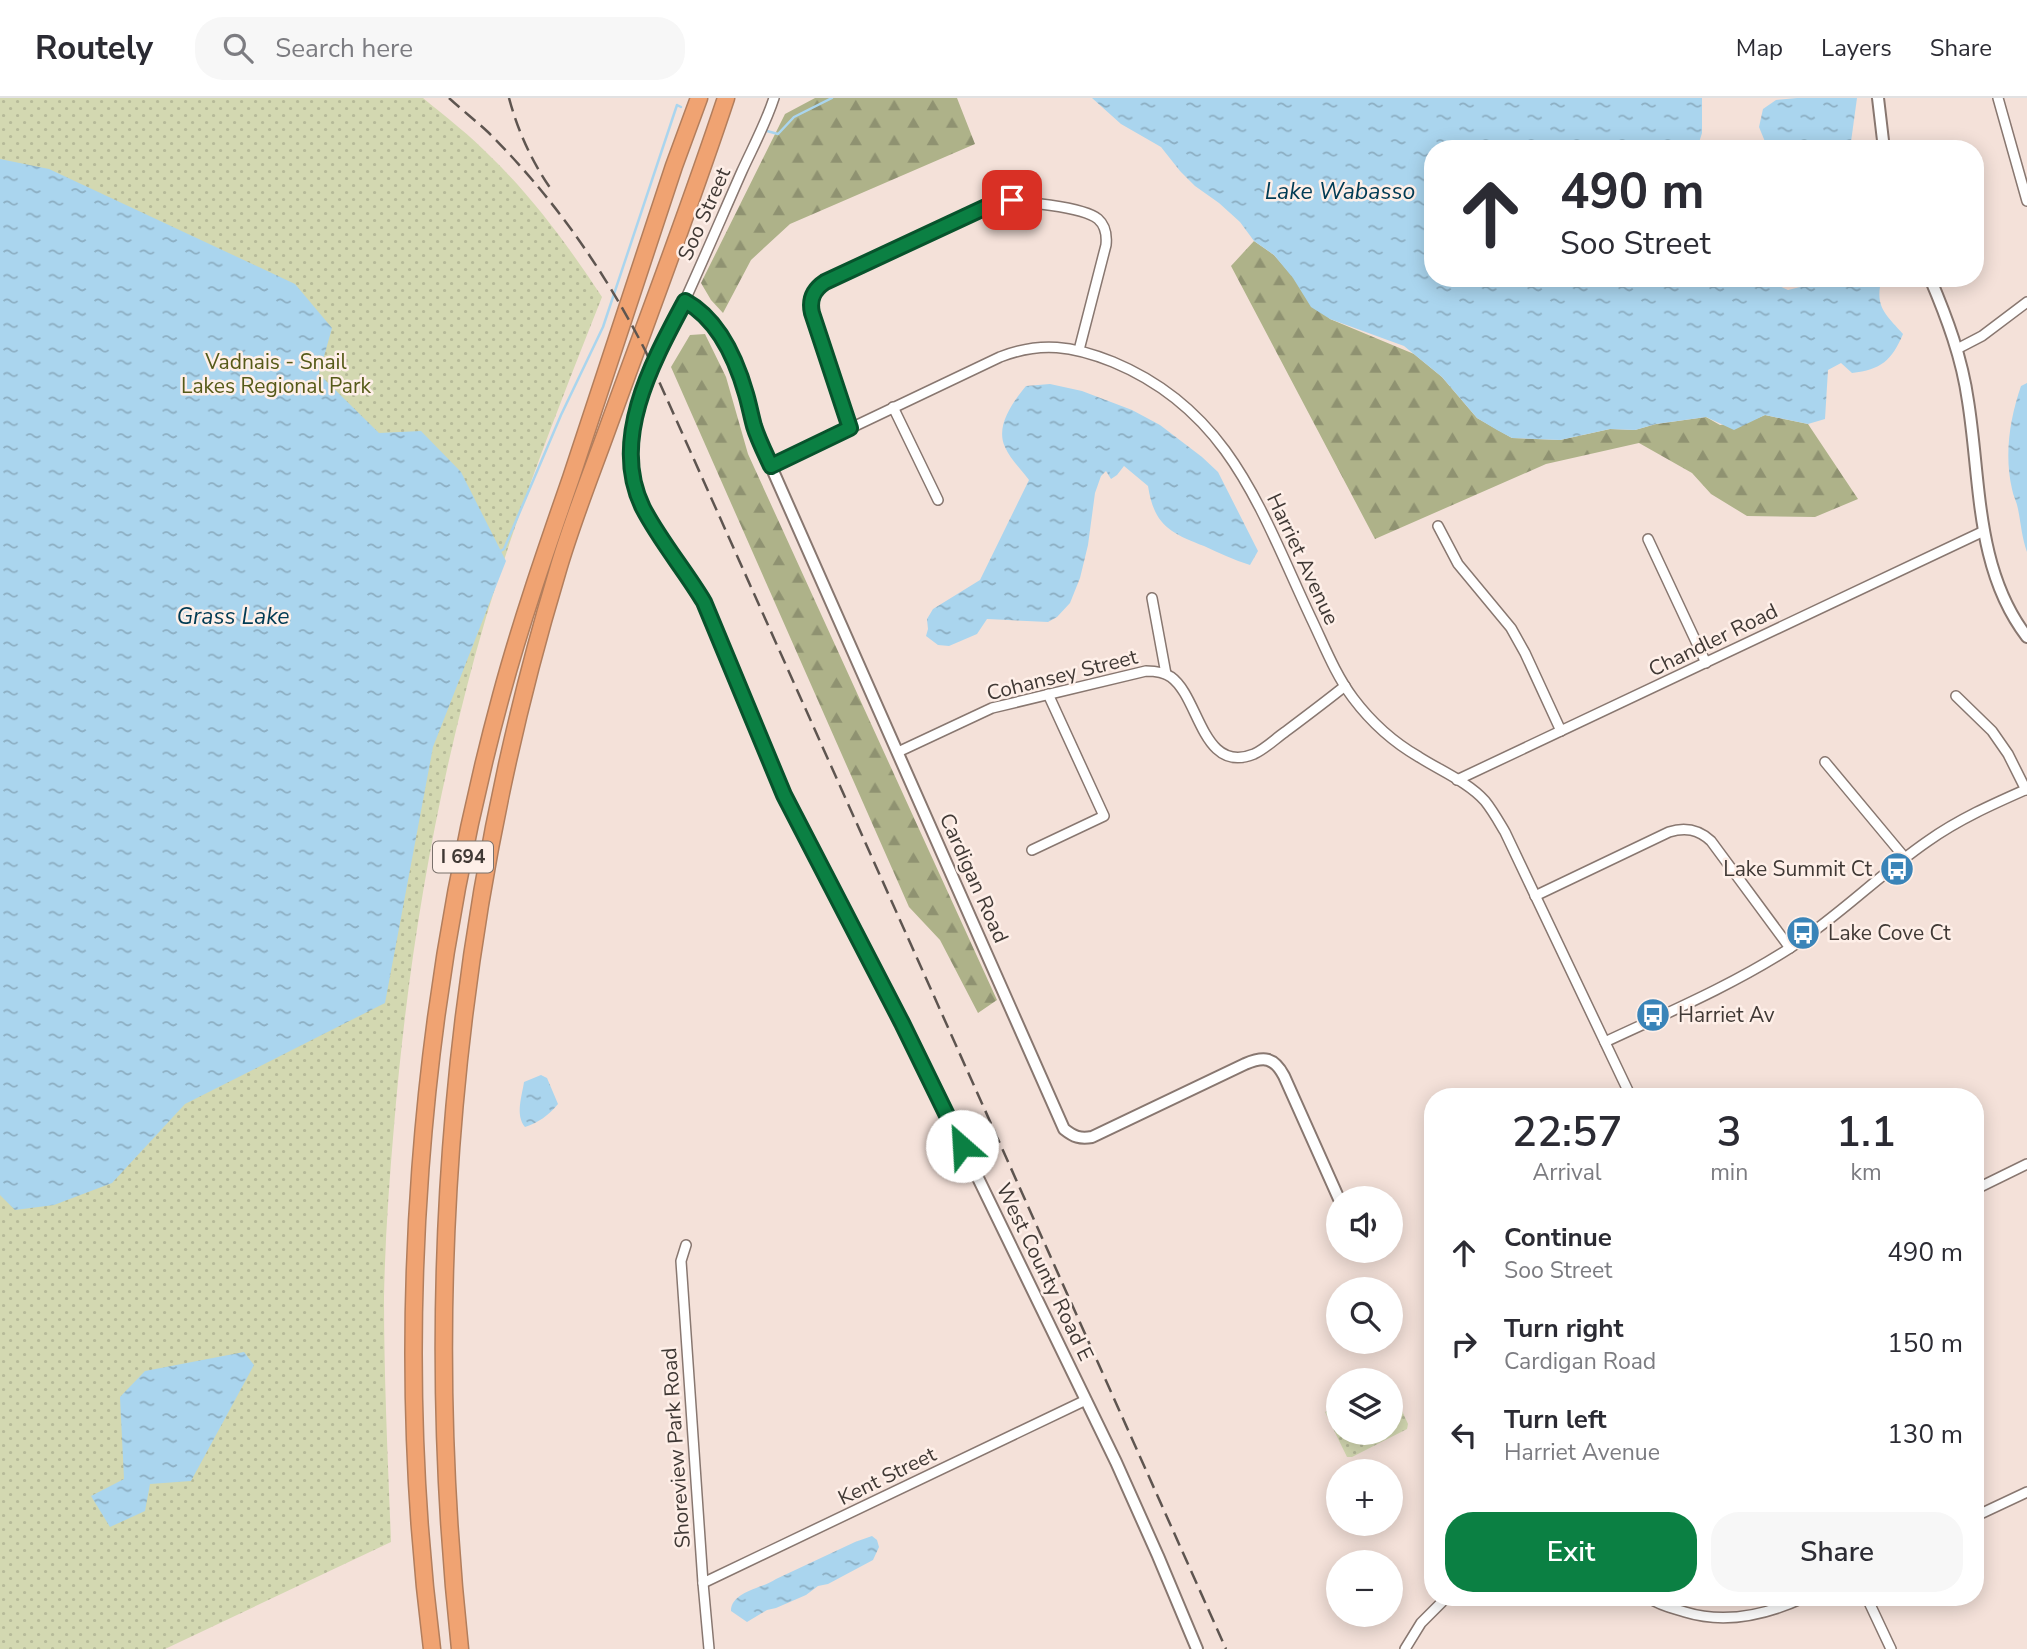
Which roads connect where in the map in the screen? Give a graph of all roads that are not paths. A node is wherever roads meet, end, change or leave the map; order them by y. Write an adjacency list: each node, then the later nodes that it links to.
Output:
1 (699, 98): 51 (highway, I 694)
2 (726, 98): 52 (highway, I 694)
3 (774, 98): 9 (street, Soo Street)
4 (1878, 98): 6 (street)
5 (1998, 98): 7 (street)
6 (1883, 140)
7 (2027, 201)
8 (1934, 287): 11 (street)
9 (685, 301): 15 (street, Cardigan Road); 17 (street, Soo Street)
10 (2027, 302): 11 (street)
11 (1958, 349): 19 (street)
12 (1079, 350): 13 (street, Harriet Avenue); 14 (street); 25 (street, Harriet Avenue)
13 (893, 407): 14 (street, Harriet Avenue); 16 (street)
14 (850, 428): 15 (street, Harriet Avenue)
15 (771, 466): 29 (street, Cardigan Road)
16 (938, 500)
17 (642, 505): 43 (street, West County Road E)
18 (1438, 526): 28 (street)
19 (1984, 531): 22 (street); 23 (street, Chandler Road)
20 (1648, 539): 23 (street)
21 (1152, 598): 24 (street)
22 (2027, 638)
23 (1706, 663): 28 (street, Chandler Road)
24 (1166, 674): 25 (street, Cohansey Street); 26 (street, Cohansey Street)
25 (1345, 686): 31 (street, Harriet Avenue)
26 (1048, 694): 29 (street, Cohansey Street); 33 (street)
27 (1956, 696): 32 (street)
28 (1561, 731): 31 (street, Chandler Road)
29 (898, 752): 41 (street, Cardigan Road)
30 (1825, 762): 34 (street)
31 (1457, 780): 35 (street, Harriet Avenue)
32 (2026, 789): 34 (street)
33 (1032, 850)
34 (1905, 858): 36 (street)
35 (1535, 896): 36 (street); 37 (street, Harriet Avenue)
36 (1790, 948): 37 (street)
37 (1605, 1042): 38 (street, Harriet Avenue)
38 (1627, 1088)
39 (2027, 1164): 40 (street)
40 (1984, 1185)
41 (1333, 1186)
42 (686, 1245): 46 (street, Shoreview Park Road)
43 (1086, 1400): 46 (street, Kent Street); 54 (street, West County Road E)
44 (2027, 1492): 45 (street)
45 (1984, 1512)
46 (703, 1583): 53 (street, Shoreview Park Road)
47 (1438, 1606): 55 (street)
48 (1664, 1606): 49 (street)
49 (1782, 1606)
50 (1871, 1606): 56 (street)
51 (432, 1649)
52 (460, 1649)
53 (709, 1649)
54 (1197, 1649)
55 (1405, 1649)
56 (1891, 1649)

